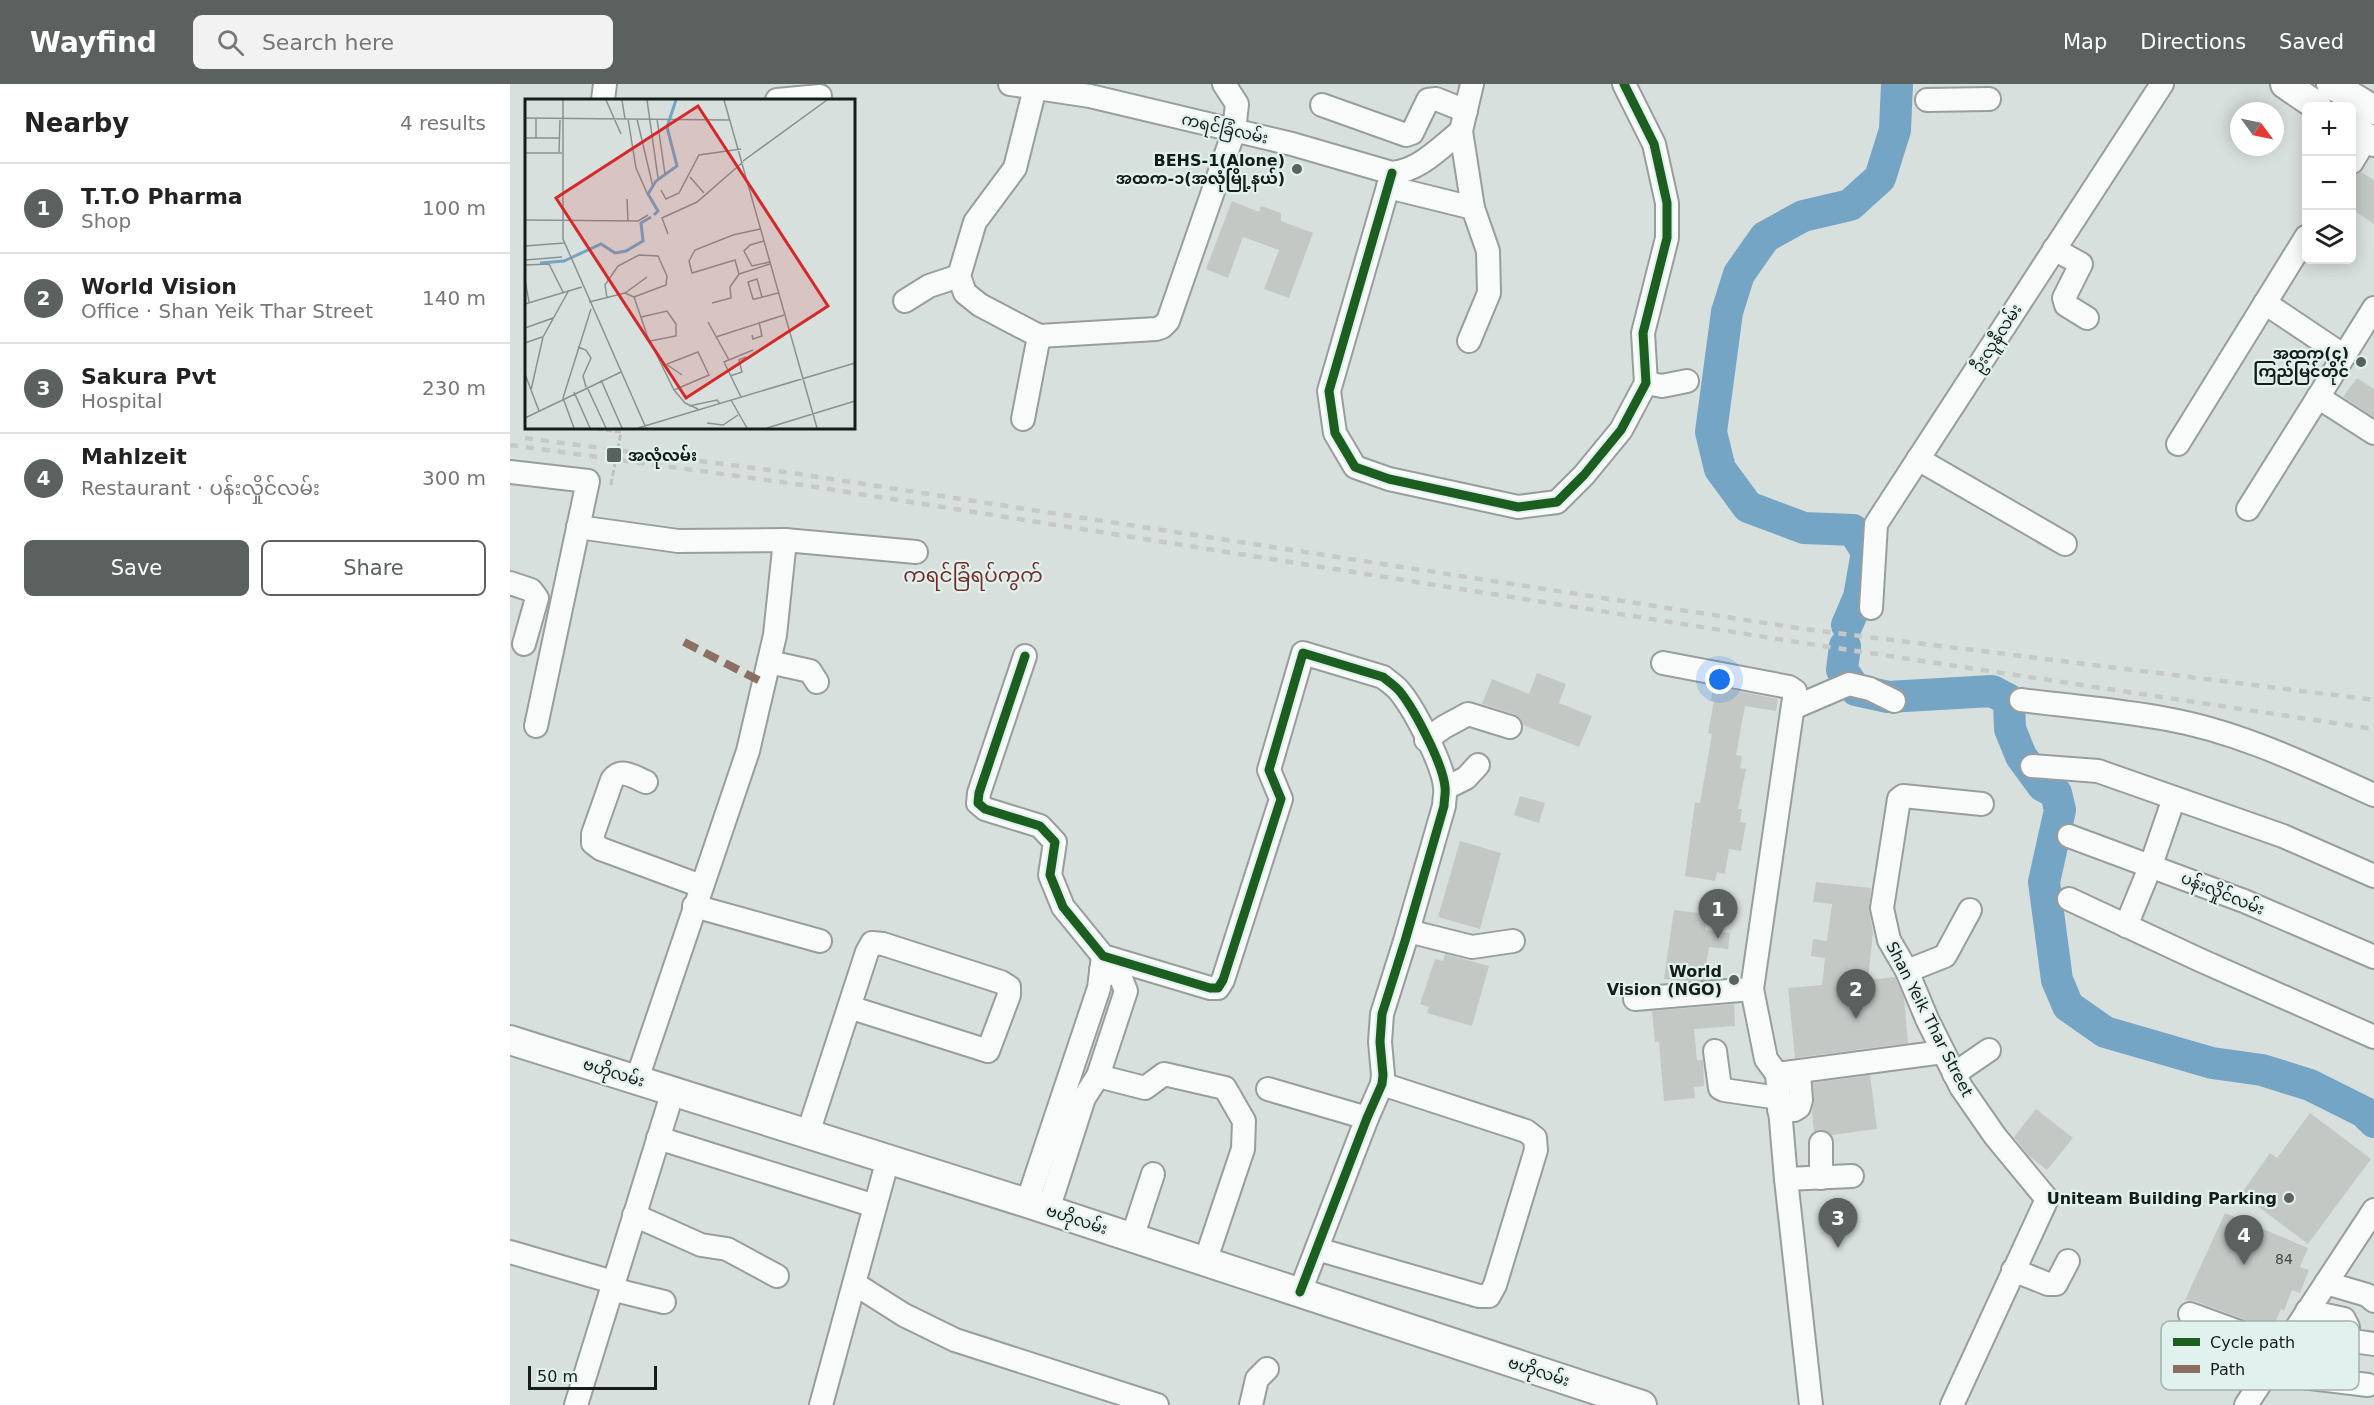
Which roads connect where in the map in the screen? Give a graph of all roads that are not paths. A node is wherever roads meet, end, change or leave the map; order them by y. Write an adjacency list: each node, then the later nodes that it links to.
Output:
1 (606, 84): 12 (street)
2 (1010, 84): 8 (street, ကရင်ခြံလမ်း)
3 (1224, 84): 18 (street)
4 (1472, 84): 16 (street)
5 (1624, 84): 33 (street)
6 (2162, 84): 23 (street, ဦးလူနီလမ်း)
7 (2284, 84): 10 (main road)
8 (1035, 88): 18 (street, ကရင်ခြံလမ်း); 24 (street)
9 (820, 93): 13 (street)
10 (2320, 94): 17 (main road)
11 (1988, 98): 14 (street)
12 (603, 99)
13 (783, 99)
14 (1927, 100)
15 (1322, 105): 16 (street)
16 (1464, 121): 20 (street); 21 (street)
17 (2367, 129): 19 (street)
18 (1234, 131): 20 (street, ကရင်ခြံလမ်း); 29 (street)
19 (2355, 156)
20 (1390, 180): 21 (street, ကရင်ခြံလမ်း); 33 (street)
21 (1473, 208): 30 (street)
22 (2302, 245): 26 (street)
23 (2054, 249): 28 (street); 38 (street, ဦးလူနီလမ်း)
24 (959, 276): 25 (street); 29 (street)
25 (905, 301)
26 (2265, 303): 31 (street); 37 (street)
27 (2372, 316): 31 (street)
28 (2087, 318)
29 (1040, 336): 35 (street)
30 (1469, 341)
31 (2344, 356): 34 (street)
32 (1687, 381): 33 (street)
33 (1646, 382)
34 (2318, 397): 36 (street); 40 (street)
35 (1023, 419)
36 (2374, 433)
37 (2178, 444)
38 (1918, 459): 43 (street); 46 (street, ဦးလူနီလမ်း)
39 (510, 472): 41 (street)
40 (2248, 510)
41 (578, 527): 42 (street); 55 (street)
42 (785, 540): 44 (street); 49 (street)
43 (2065, 544)
44 (916, 552)
45 (510, 583): 47 (street)
46 (1871, 608)
47 (524, 644)
48 (1025, 656): 76 (street)
49 (769, 662): 51 (street); 68 (street)
50 (1663, 663): 54 (street)
51 (817, 682)
52 (2021, 700): 62 (street)
53 (1894, 701): 54 (street)
54 (1793, 708): 78 (street)
55 (536, 726)
56 (1510, 727): 57 (street)
57 (1426, 740): 61 (street); 76 (street)
58 (1478, 765): 61 (street)
59 (2032, 766): 63 (street)
60 (646, 782): 68 (street)
61 (1446, 788): 72 (street)
62 (2374, 795)
63 (2174, 798): 66 (street); 67 (street)
64 (1982, 804): 77 (street, Shan Yeik Thar Street)
65 (2069, 836): 66 (street, ပန်းလှိုင်လမ်း)
66 (2151, 866): 71 (street); 75 (street, ပန်းလှိုင်လမ်း)
67 (2374, 876)
68 (698, 896): 73 (street); 89 (street)
69 (2069, 899): 71 (street)
70 (1970, 910): 77 (street)
71 (2126, 926): 81 (street)
72 (1408, 931): 74 (street); 90 (street)
73 (820, 941)
74 (1513, 941)
75 (2374, 957)
76 (1102, 963): 88 (street); 104 (street)
77 (1907, 971): 85 (street, Shan Yeik Thar Street)
78 (1752, 989): 79 (street); 86 (street)
79 (1635, 999)
80 (849, 1007): 80 (street); 95 (street)
81 (2374, 1037)
82 (510, 1040): 89 (main road, ဗဟိုလမ်း)
83 (1989, 1050): 87 (street)
84 (1715, 1051): 93 (street)
85 (1943, 1052): 86 (street); 87 (street, Shan Yeik Thar Street)
86 (1788, 1073): 93 (street)
87 (1954, 1074): 112 (street, Shan Yeik Thar Street)
88 (1098, 1076): 104 (street); 111 (street)
89 (637, 1078): 92 (main road, ဗဟိုလမ်း)
90 (1382, 1084): 94 (street); 108 (street)
91 (1268, 1089): 94 (street)
92 (673, 1091): 95 (main road, ဗဟိုလမ်း); 96 (street)
93 (1779, 1104): 102 (street)
94 (1367, 1118): 108 (street)
95 (808, 1133): 98 (main road, ဗဟိုလမ်း)
96 (658, 1137): 103 (street); 106 (street)
97 (1821, 1143): 101 (street)
98 (888, 1159): 103 (street); 104 (main road, ဗဟိုလမ်း)
99 (1153, 1174): 107 (street)
100 (1852, 1176): 101 (street)
101 (1821, 1178): 102 (street)
102 (1785, 1179): 136 (street)
103 (875, 1206): 115 (street)
104 (1038, 1207): 107 (main road, ဗဟိုလမ်း)
105 (2374, 1210): 114 (street)
106 (634, 1215): 113 (street); 116 (street)
107 (1132, 1238): 111 (main road, ဗဟိုလမ်း)
108 (1317, 1249): 117 (street)
109 (510, 1252): 116 (street)
110 (2068, 1261): 112 (street)
111 (1205, 1262): 117 (main road, ဗဟိုလမ်း)
112 (2013, 1270): 137 (street, Shan Yeik Thar Street)
113 (777, 1276)
114 (2326, 1283): 118 (street); 120 (street)
115 (855, 1284): 132 (street); 133 (street)
116 (612, 1286): 119 (street); 131 (street)
117 (1300, 1292): 135 (main road, ဗဟိုလမ်း)
118 (2374, 1301)
119 (664, 1302)
120 (2307, 1311): 123 (street); 124 (street)
121 (2190, 1314): 122 (street)
122 (2209, 1321)
123 (2301, 1321)
124 (2345, 1321)
125 (2359, 1342): 126 (street)
126 (2374, 1344)
127 (1267, 1369): 134 (street)
128 (2359, 1384): 129 (street)
129 (2368, 1385)
130 (2256, 1390): 138 (street)
131 (576, 1405)
132 (821, 1405)
133 (1157, 1405)
134 (1251, 1405)
135 (1642, 1405)
136 (1811, 1405)
137 (1953, 1405)
138 (2246, 1405)

